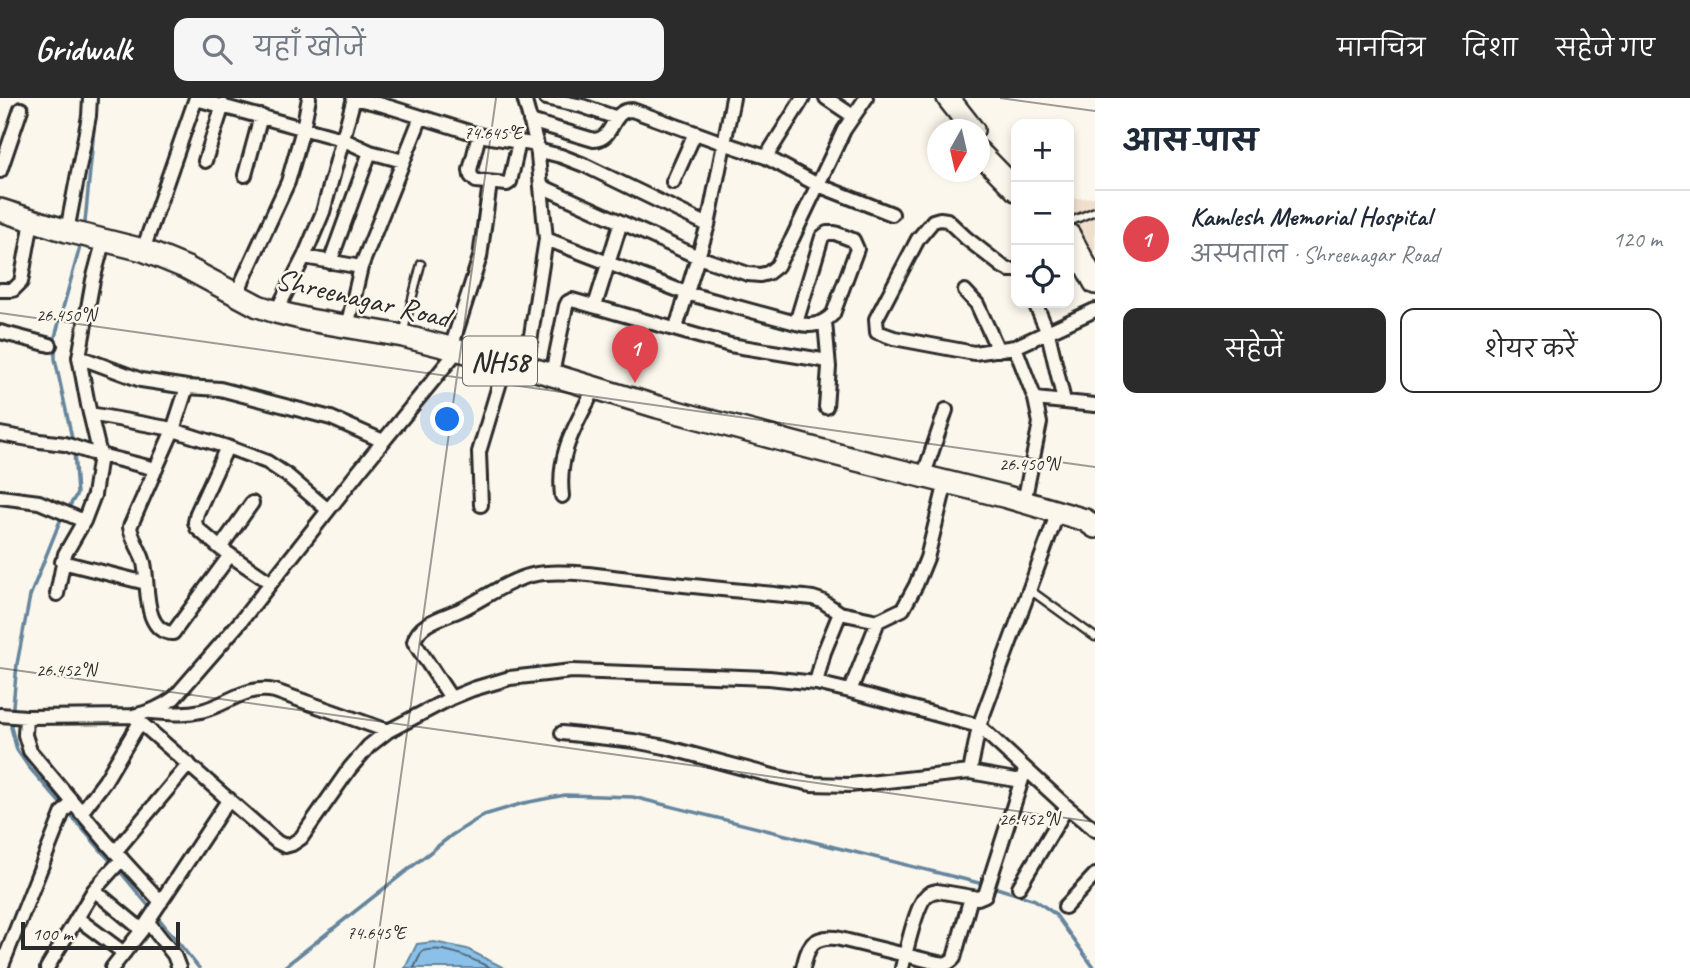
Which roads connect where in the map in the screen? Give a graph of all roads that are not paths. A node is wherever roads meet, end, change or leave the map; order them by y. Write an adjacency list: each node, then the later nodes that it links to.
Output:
1 (90, 98): 51 (street)
2 (196, 98): 14 (street); 55 (street)
3 (309, 98): 23 (street)
4 (354, 98): 13 (street); 26 (street)
5 (524, 98): 22 (street)
6 (546, 98): 19 (street)
7 (733, 98): 28 (street)
8 (826, 98): 17 (street)
9 (866, 98): 17 (street)
10 (935, 98): 20 (highway)
11 (948, 98): 21 (highway)
12 (800, 99): 32 (street)
13 (384, 102): 18 (street)
14 (223, 105): 16 (street); 33 (street)
15 (21, 109): 36 (street)
16 (261, 116): 23 (street); 38 (street)
17 (853, 116): 41 (street)
18 (421, 117): 25 (street); 34 (street)
19 (617, 118): 22 (street); 24 (street)
20 (951, 119)
21 (964, 119)
22 (530, 121): 29 (street)
23 (303, 129): 26 (street); 67 (street)
24 (695, 133): 28 (street); 39 (street)
25 (479, 135): 27 (street); 40 (street)
26 (342, 139): 31 (street); 56 (street)
27 (519, 142): 29 (street); 40 (street)
28 (723, 144): 32 (street); 50 (street)
29 (537, 148): 43 (street); 50 (street)
30 (990, 149): 37 (highway)
31 (370, 152): 34 (street); 58 (street)
32 (766, 156): 41 (street)
33 (205, 161)
34 (403, 161): 61 (street)
35 (990, 163): 42 (highway)
36 (0, 171)
37 (1011, 171)
38 (244, 175)
39 (673, 181)
40 (489, 183): 81 (street)
41 (818, 185): 46 (street); 57 (street)
42 (1011, 185)
43 (541, 186): 49 (street); 53 (street)
44 (0, 210): 48 (highway, Shreenagar Road / NH58)
45 (1094, 211): 47 (lane)
46 (892, 214)
47 (1074, 219)
48 (32, 221): 51 (highway, Shreenagar Road / NH58); 64 (street)
49 (621, 222): 57 (street); 59 (street)
50 (708, 225): 57 (street)
51 (67, 231): 52 (highway, Shreenagar Road / NH58)
52 (104, 239): 55 (highway, Shreenagar Road / NH58); 83 (street)
53 (546, 239): 59 (street); 85 (street)
54 (1072, 245): 63 (highway)
55 (143, 250): 67 (highway, Shreenagar Road / NH58)
56 (304, 257): 58 (street); 71 (street)
57 (698, 257): 66 (street)
58 (330, 262): 61 (street)
59 (608, 262): 66 (street); 68 (street)
60 (421, 264): 78 (lane)
61 (361, 267): 74 (street)
62 (1011, 270): 82 (street)
63 (1095, 283)
64 (0, 290)
65 (965, 291): 82 (street)
66 (686, 293): 73 (street); 75 (street)
67 (236, 295): 71 (highway, Shreenagar Road / NH58)
68 (595, 306): 75 (street); 86 (street)
69 (1037, 308): 77 (street)
70 (1095, 310): 77 (street)
71 (276, 312): 74 (highway, Shreenagar Road / NH58)
72 (825, 322): 73 (street); 73 (street); 84 (street)
73 (796, 323)
74 (347, 327): 78 (highway, Shreenagar Road / NH58)
75 (676, 328): 84 (street)
76 (0, 332): 79 (street)
77 (1048, 333): 80 (street); 90 (street)
78 (402, 336): 81 (highway, Shreenagar Road / NH58)
79 (50, 345)
80 (1015, 347): 82 (street); 89 (street)
81 (454, 349): 85 (highway, Shreenagar Road / NH58); 97 (street)
82 (998, 350)
83 (79, 357): 87 (street); 94 (street)
84 (828, 361): 92 (street)
85 (516, 364): 86 (highway, Shreenagar Road / NH58); 107 (street)
86 (552, 374): 88 (highway, Shreenagar Road / NH58)
87 (187, 387): 95 (street); 97 (street)
88 (595, 387): 101 (highway, Shreenagar Road / NH58); 103 (street)
89 (1035, 399): 90 (street); 105 (street)
90 (1064, 401): 91 (street)
91 (1095, 405)
92 (826, 407)
93 (946, 410): 101 (street)
94 (90, 414): 95 (street); 99 (street)
95 (173, 430): 98 (street); 100 (street)
96 (0, 434): 99 (street)
97 (383, 441): 108 (street)
98 (226, 447): 108 (street); 112 (street)
99 (96, 454): 100 (street); 110 (street)
100 (156, 469): 114 (street)
101 (923, 477): 102 (highway, Shreenagar Road / NH58)
102 (946, 482): 105 (highway, Shreenagar Road / NH58); 119 (street)
103 (562, 496)
104 (0, 498): 110 (street)
105 (1016, 500): 109 (highway, NH58)
106 (251, 503): 112 (street)
107 (481, 505)
108 (328, 510): 115 (street)
109 (1058, 512): 111 (highway, NH58); 116 (street)
110 (84, 521): 113 (street)
111 (1092, 522)
112 (225, 551): 114 (street); 115 (street)
113 (62, 562): 114 (street); 117 (street)
114 (146, 583)
115 (271, 583): 126 (street)
116 (1030, 590): 120 (lane); 127 (street)
117 (57, 594)
118 (840, 613): 119 (street); 121 (street); 123 (street)
119 (878, 621): 122 (street)
120 (1095, 637)
121 (816, 683): 122 (street); 123 (street)
122 (850, 691): 127 (street)
123 (450, 698): 128 (street)
124 (2, 715): 125 (street)
125 (23, 717): 126 (street); 135 (street)
126 (141, 717): 128 (street); 130 (street); 135 (street)
127 (979, 726): 131 (street); 132 (street)
128 (388, 731): 133 (street)
129 (562, 733): 131 (street)
130 (189, 764): 133 (street); 137 (street)
131 (970, 772): 132 (street)
132 (1023, 775): 134 (street); 141 (street)
133 (229, 799): 143 (street)
134 (1067, 807): 136 (street); 139 (street)
135 (71, 808): 137 (street); 147 (street)
136 (1095, 830)
137 (119, 856): 140 (street); 143 (street)
138 (1095, 876): 142 (street)
139 (1018, 887)
140 (94, 890): 143 (street); 144 (street)
141 (971, 897): 146 (street); 146 (street)
142 (1065, 907)
143 (152, 915): 145 (street); 150 (street)
144 (77, 918): 145 (street); 148 (street)
145 (124, 953): 149 (street)
146 (904, 961): 151 (street)
147 (1, 968)
148 (47, 968)
149 (111, 968)
150 (179, 968)
151 (803, 968)

